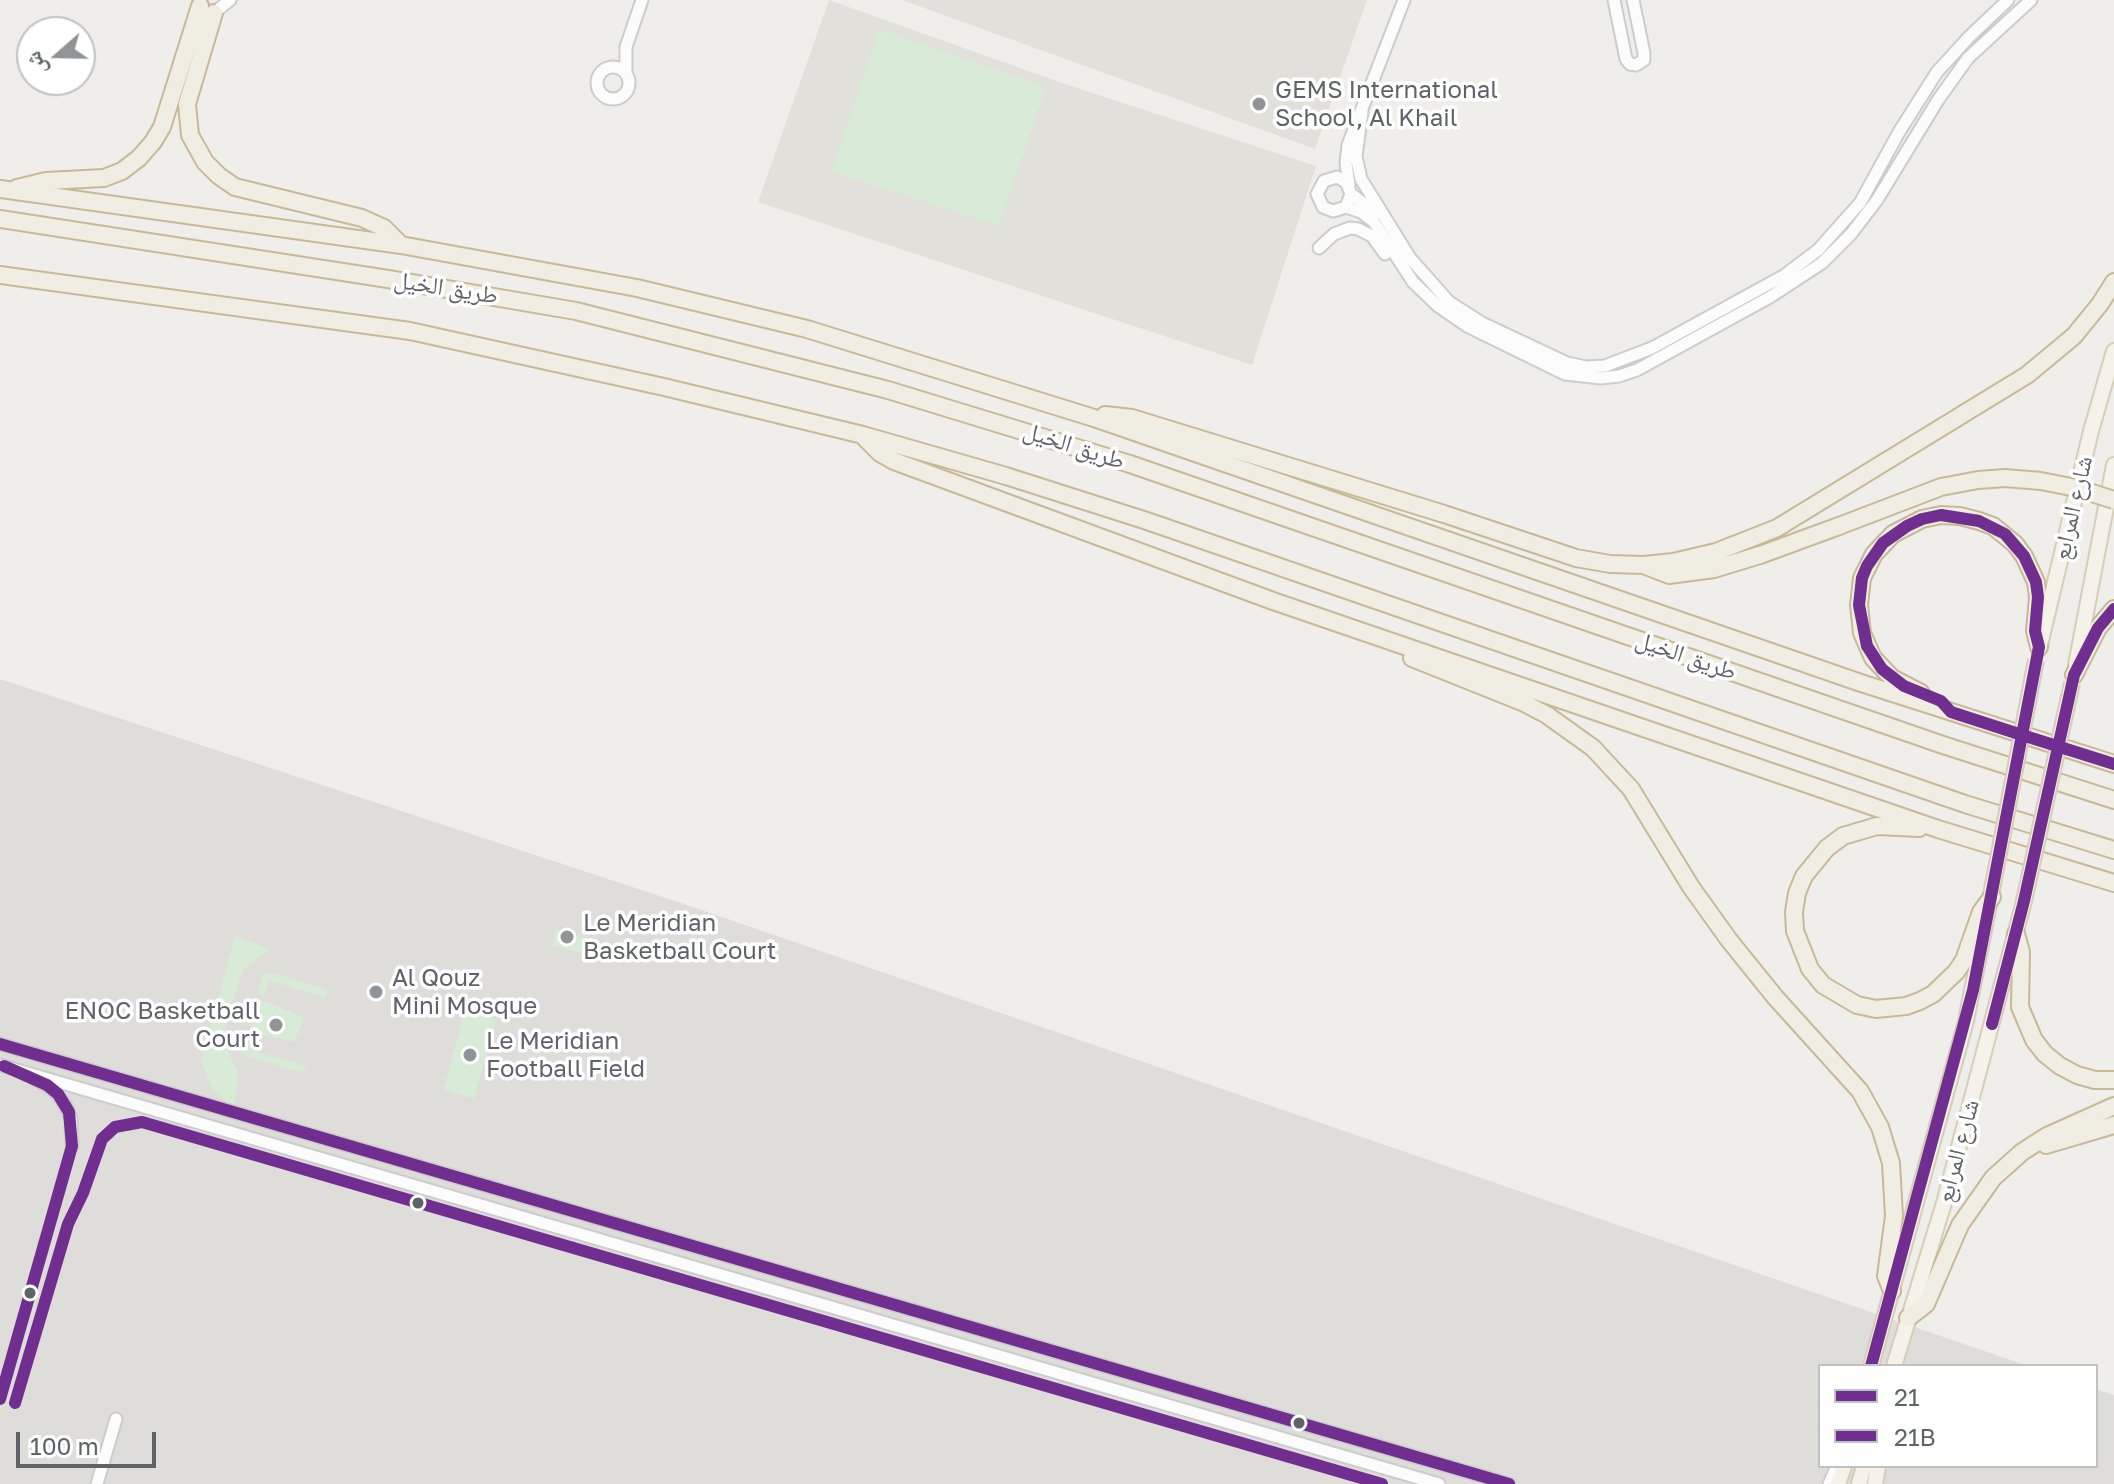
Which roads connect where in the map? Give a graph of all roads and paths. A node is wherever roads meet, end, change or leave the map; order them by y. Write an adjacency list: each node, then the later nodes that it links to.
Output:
1 (230, 0): 8 (street)
2 (642, 0): 10 (street)
3 (1614, 0): 4 (street)
4 (1633, 0)
5 (2008, 0): 9 (street)
6 (2031, 0): 11 (street)
7 (1401, 3): 14 (street)
8 (206, 4): 15 (highway); 20 (highway)
9 (1969, 37): 11 (street); 19 (street)
10 (626, 47): 12 (street); 13 (street)
11 (1979, 47): 24 (street)
12 (606, 68): 13 (street); 13 (street)
13 (626, 74)
14 (1362, 112): 16 (street); 19 (street)
15 (6, 190): 20 (highway)
16 (1350, 190): 17 (street); 17 (street); 19 (street)
17 (1346, 207): 24 (street)
18 (0, 219): 37 (highway, طريق الخيل)
19 (1388, 225)
20 (401, 245): 26 (highway)
21 (1319, 248): 24 (street)
22 (0, 275): 27 (highway, طريق الخيل)
23 (2114, 282): 30 (highway)
24 (1459, 321)
25 (2114, 351): 33 (main road, شارع المرابع)
26 (1094, 418): 30 (highway); 35 (highway)
27 (863, 435): 32 (highway); 39 (highway, طريق الخيل)
28 (2114, 465): 34 (main road, شارع المرابع)
29 (2114, 500): 30 (highway, bridge)
30 (1644, 565)
31 (2114, 609): 34 (highway)
32 (1366, 631): 38 (highway); 54 (highway)
33 (2038, 653): 35 (highway); 41 (main road, شارع المرابع, bridge)
34 (2073, 679): 42 (main road, شارع المرابع, bridge)
35 (1951, 712): 36 (highway)
36 (2114, 764)
37 (2114, 800)
38 (1938, 829): 40 (highway); 41 (highway)
39 (2114, 850)
40 (2113, 884)
41 (1992, 897): 54 (main road, شارع المرابع)
42 (2016, 934): 47 (highway); 56 (main road, شارع المرابع)
43 (0, 1044): 46 (street)
44 (0, 1065): 45 (street)
45 (14, 1068): 48 (street); 51 (street)
46 (117, 1078): 48 (street); 53 (street)
47 (2114, 1080)
48 (91, 1090): 55 (street)
49 (2114, 1106): 52 (highway)
50 (2114, 1125): 52 (highway)
51 (72, 1146)
52 (2022, 1152): 56 (highway)
53 (804, 1278): 55 (street); 62 (street)
54 (1892, 1291): 57 (main road, شارع المرابع)
55 (793, 1297): 61 (street)
56 (1908, 1318): 58 (main road, شارع المرابع)
57 (1872, 1364)
58 (1895, 1364)
59 (116, 1419): 60 (street)
60 (97, 1484)
61 (1439, 1484)
62 (1509, 1484)

